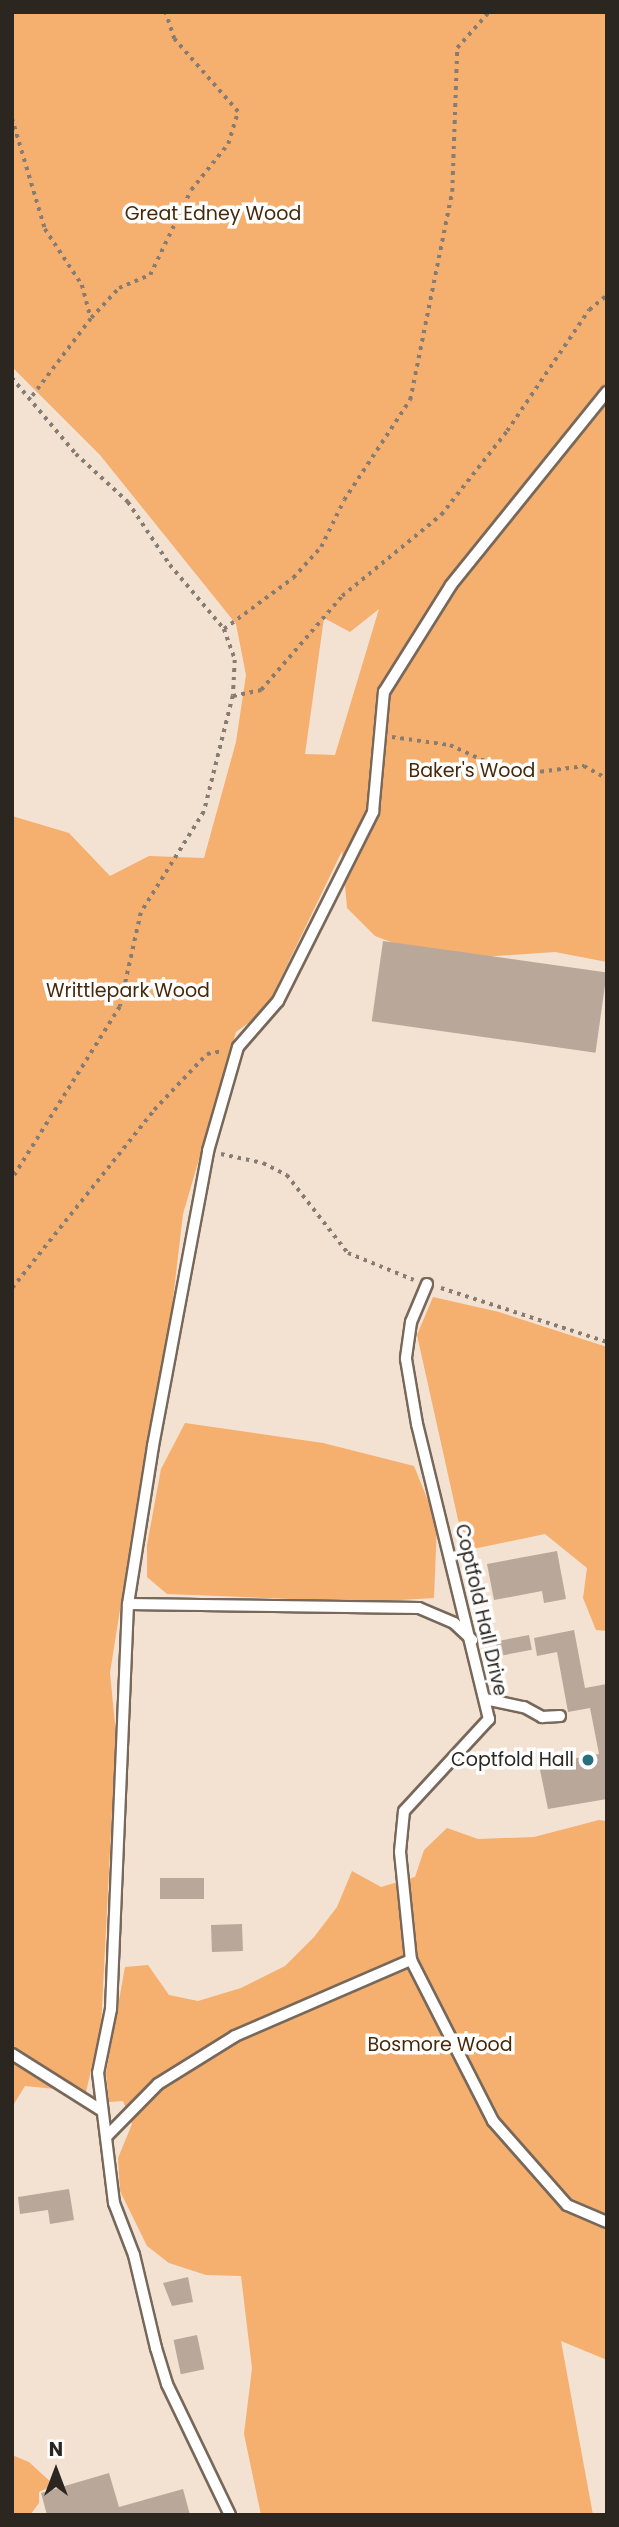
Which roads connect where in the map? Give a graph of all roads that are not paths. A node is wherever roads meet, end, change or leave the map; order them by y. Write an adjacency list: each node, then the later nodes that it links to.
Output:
1 (607, 392): 3 (lane)
2 (427, 1284): 4 (lane, Coptfold Hall Drive)
3 (128, 1604): 4 (lane); 9 (lane)
4 (473, 1641): 5 (lane, Coptfold Hall Drive)
5 (485, 1699): 6 (lane); 7 (lane, Coptfold Hall Drive)
6 (560, 1716)
7 (411, 1960): 10 (lane); 11 (lane, Coptfold Hall Drive)
8 (12, 2053): 9 (lane)
9 (101, 2110): 10 (lane)
10 (106, 2137): 12 (lane)
11 (607, 2222)
12 (229, 2515)

